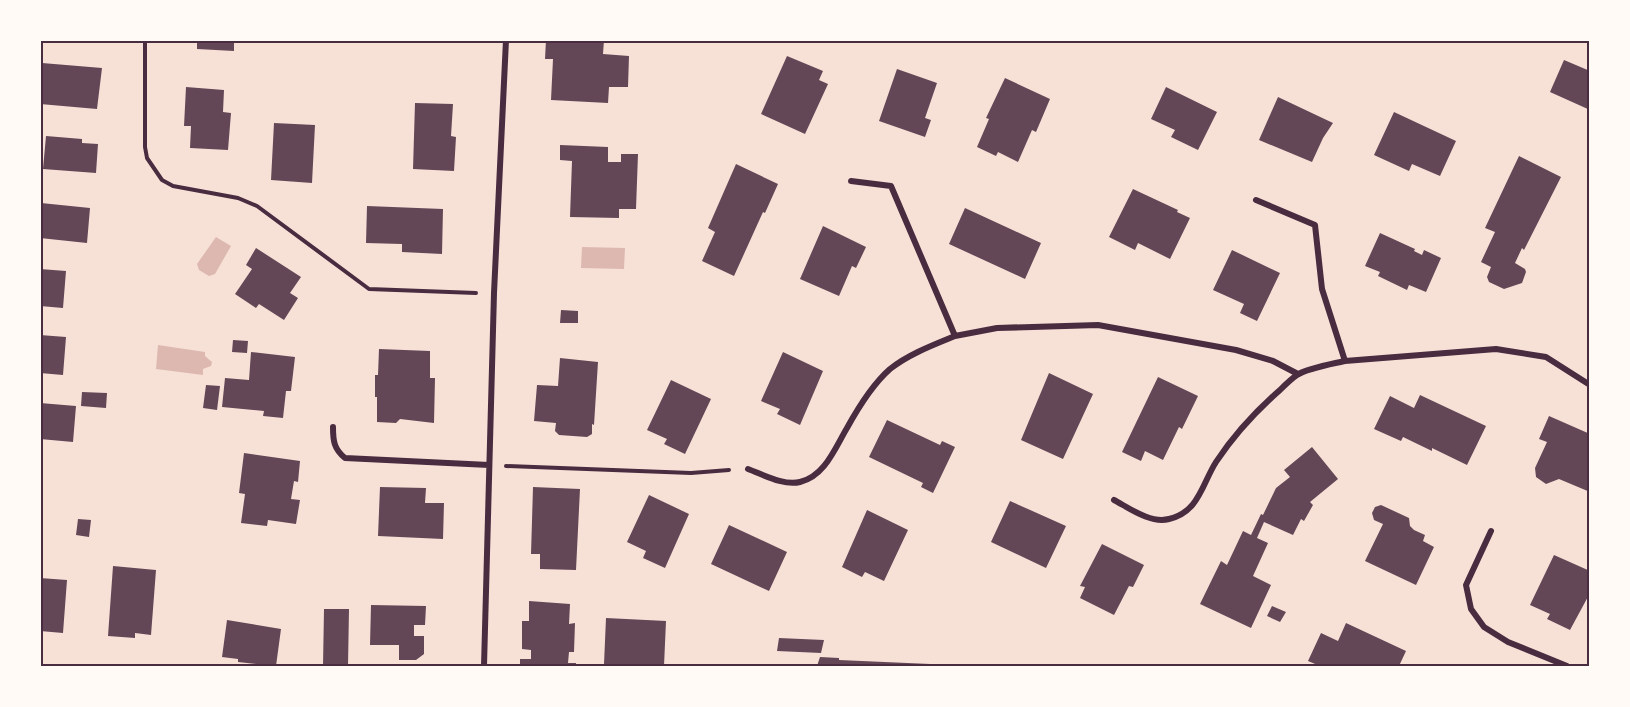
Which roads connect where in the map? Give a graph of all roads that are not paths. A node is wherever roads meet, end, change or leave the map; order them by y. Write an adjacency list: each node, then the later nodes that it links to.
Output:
1 (506, 40): 9 (street)
2 (851, 181): 4 (street)
3 (1256, 200): 5 (street)
4 (955, 336): 6 (street); 10 (street)
5 (1345, 361): 6 (street); 7 (street)
6 (1298, 374): 11 (street)
7 (1590, 385)
8 (333, 427): 9 (street)
9 (489, 465): 13 (street)
10 (748, 469)
11 (1114, 500)
12 (1491, 531): 14 (street)
13 (484, 666)
14 (1566, 666)

